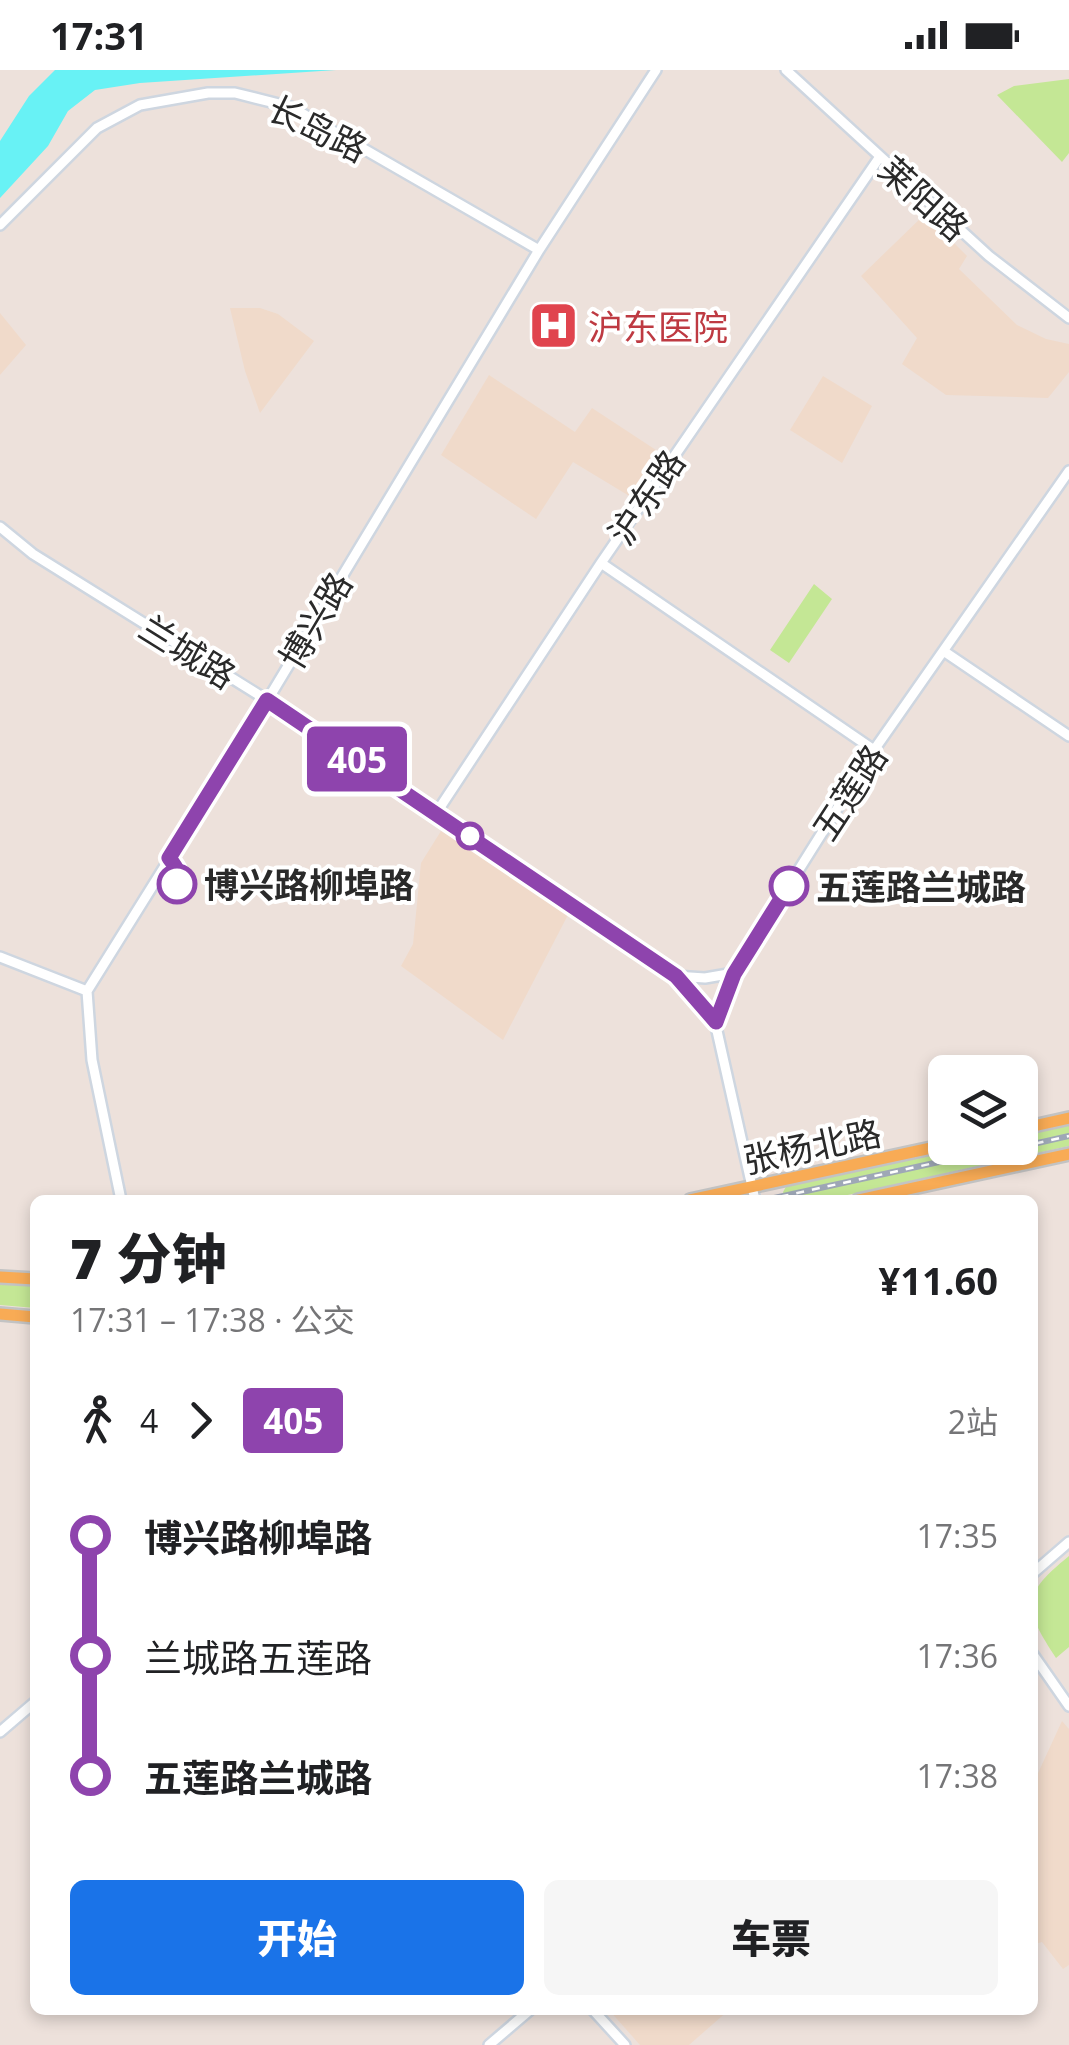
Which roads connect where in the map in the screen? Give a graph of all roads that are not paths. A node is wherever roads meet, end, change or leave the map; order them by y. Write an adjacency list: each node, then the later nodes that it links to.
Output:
1 (656, 70): 5 (street, 博兴路)
2 (786, 70): 3 (street, 莱阳路)
3 (879, 158): 6 (street, 莱阳路); 9 (street, 沪东路)
4 (0, 224): 5 (street, 长岛路)
5 (539, 250): 11 (street, 博兴路)
6 (1069, 318)
7 (1069, 471): 10 (street, 五莲路)
8 (0, 527): 11 (street, 兰城路)
9 (601, 563): 13 (street, 沪东路); 14 (street)
10 (945, 652): 12 (street); 13 (street, 五莲路)
11 (267, 700): 14 (street, 兰城路); 18 (street, 博兴路)
12 (1069, 736)
13 (874, 750): 16 (street, 五莲路)
14 (437, 812): 17 (street, 兰城路)
15 (0, 957): 18 (street)
16 (734, 974): 17 (street); 19 (street, 五莲路)
17 (676, 976): 19 (street, 兰城路)
18 (87, 992): 25 (street)
19 (716, 1022): 24 (street)
20 (1069, 1118): 21 (main road)
21 (1038, 1125)
22 (928, 1149): 24 (main road, 张杨北路)
23 (1069, 1154): 26 (main road, 张杨北路)
24 (754, 1194)
25 (120, 1195)
26 (881, 1195)
27 (0, 1277): 28 (main road)
28 (30, 1279)
29 (0, 1314): 30 (main road)
30 (30, 1317)
31 (1069, 1542): 32 (street)
32 (1038, 1569)
33 (1038, 1662): 35 (street)
34 (30, 1706): 36 (street)
35 (1069, 1706)
36 (0, 1732)
37 (524, 2015): 39 (street)
38 (598, 2015): 40 (street)
39 (489, 2045)
40 (626, 2045)

